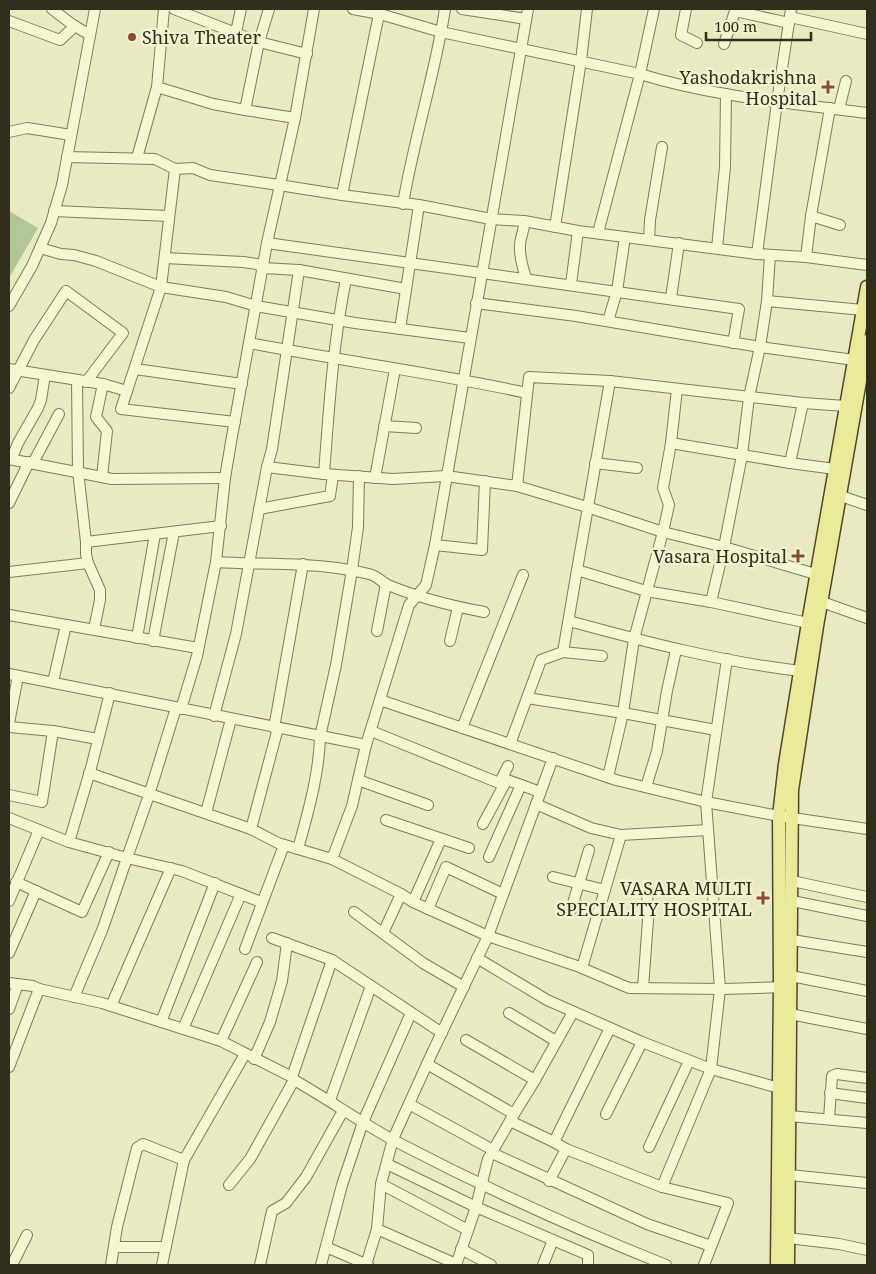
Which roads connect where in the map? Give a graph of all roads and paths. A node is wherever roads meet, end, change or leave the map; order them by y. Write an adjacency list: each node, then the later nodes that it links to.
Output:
1 (52, 9): 18 (street)
2 (94, 9): 22 (street)
3 (164, 9): 31 (street)
4 (174, 9): 19 (street)
5 (241, 9): 19 (street)
6 (268, 9): 23 (street)
7 (314, 9): 27 (street)
8 (353, 9): 14 (street)
9 (445, 9): 20 (street)
10 (462, 9): 15 (street)
11 (587, 9): 28 (street)
12 (654, 9): 29 (street)
13 (686, 9): 24 (street)
14 (380, 11): 20 (street); 45 (street)
15 (527, 14): 26 (street)
16 (790, 16): 21 (street); 25 (street); 33 (street)
17 (9, 21): 18 (street)
18 (75, 26): 22 (street)
19 (236, 32): 23 (street)
20 (441, 32): 26 (street); 46 (street)
21 (867, 34)
22 (90, 35): 39 (street)
23 (259, 42): 27 (street); 35 (street)
24 (697, 43)
25 (724, 44)
26 (522, 49): 28 (street); 51 (street)
27 (307, 54): 37 (street)
28 (581, 61): 29 (street); 54 (street)
29 (640, 74): 32 (street); 56 (street)
30 (846, 81): 34 (street)
31 (157, 87): 35 (street); 42 (street)
32 (726, 94): 33 (street); 62 (street)
33 (777, 102): 34 (street); 63 (street)
34 (834, 109): 36 (street); 50 (street)
35 (245, 110): 37 (street)
36 (867, 113)
37 (295, 118): 44 (street)
38 (9, 132): 39 (street)
39 (72, 135): 41 (street)
40 (662, 147): 58 (street)
41 (67, 157): 42 (street); 48 (street)
42 (138, 158): 43 (street)
43 (175, 169): 44 (street); 49 (street)
44 (280, 184): 45 (street); 59 (street)
45 (342, 196): 46 (street)
46 (403, 204): 47 (street)
47 (419, 205): 51 (street); 67 (street)
48 (54, 211): 49 (street); 61 (street)
49 (169, 216): 66 (street)
50 (810, 216): 53 (street); 65 (street)
51 (491, 219): 52 (street); 71 (street)
52 (524, 221): 54 (street); 72 (street)
53 (840, 224)
54 (555, 227): 55 (street)
55 (578, 231): 56 (street); 74 (street)
56 (598, 233): 57 (street)
57 (625, 237): 58 (street); 78 (street)
58 (650, 240): 60 (street)
59 (268, 243): 67 (street); 69 (street)
60 (679, 244): 62 (street); 79 (street)
61 (40, 248): 75 (street); 82 (street)
62 (717, 248): 63 (street)
63 (758, 254): 64 (street)
64 (770, 255): 65 (street); 80 (street)
65 (806, 257): 68 (street)
66 (165, 258): 69 (street); 75 (street)
67 (410, 264): 71 (street); 77 (street)
68 (867, 265)
69 (263, 268): 70 (street); 83 (street)
70 (299, 270): 73 (street); 85 (street)
71 (482, 272): 72 (street); 81 (street)
72 (526, 278): 74 (street)
73 (346, 279): 77 (street); 86 (street)
74 (571, 284): 78 (street)
75 (161, 287): 83 (street); 97 (street)
76 (867, 287): 84 (main road)
77 (406, 289): 88 (street)
78 (617, 291): 79 (street); 87 (street)
79 (671, 298): 92 (street)
80 (767, 302): 84 (street); 93 (street)
81 (476, 303): 87 (street); 89 (street)
82 (9, 306)
83 (256, 306): 85 (street); 91 (street)
84 (863, 310): 96 (main road)
85 (294, 312): 86 (street); 94 (street)
86 (337, 320): 88 (street); 95 (street)
87 (608, 321): 92 (street)
88 (400, 329): 89 (street)
89 (470, 338): 101 (street)
90 (867, 341): 109 (main road)
91 (249, 343): 94 (street); 105 (street)
92 (733, 343): 93 (street)
93 (760, 347): 96 (street); 111 (street)
94 (287, 350): 95 (street); 124 (street)
95 (333, 357): 98 (street); 128 (street)
96 (854, 360): 109 (main road)
97 (135, 369): 105 (street); 108 (street)
98 (395, 369): 101 (street); 116 (street)
99 (13, 370): 100 (street); 102 (street); 106 (street)
100 (44, 375): 102 (street); 120 (street)
101 (463, 379): 110 (street); 131 (street)
102 (81, 381): 104 (street); 127 (street)
103 (610, 381): 107 (street); 110 (street); 122 (street)
104 (103, 384): 108 (street); 129 (street)
105 (242, 384): 115 (street)
106 (9, 388)
107 (677, 389): 111 (street); 118 (street)
108 (127, 390): 115 (street)
109 (858, 391): 113 (main road); 136 (main road)
110 (527, 393): 135 (street)
111 (748, 397): 112 (street); 119 (street)
112 (803, 403): 113 (street); 123 (street)
113 (846, 406): 126 (main road)
114 (58, 414): 121 (street)
115 (234, 422): 132 (street)
116 (384, 426): 117 (street); 133 (street)
117 (416, 428)
118 (671, 443): 119 (street); 143 (street)
119 (742, 455): 123 (street); 147 (street)
120 (9, 458): 121 (street)
121 (31, 463): 127 (street); 137 (street)
122 (595, 463): 125 (street); 139 (street)
123 (790, 463): 126 (street)
124 (267, 467): 128 (street); 140 (street)
125 (636, 468)
126 (835, 468): 156 (main road)
127 (78, 472): 129 (street); 145 (street)
128 (329, 474): 130 (street); 140 (street)
129 (102, 476): 132 (street)
130 (359, 476): 133 (street); 152 (street)
131 (446, 476): 133 (street); 134 (street); 146 (street)
132 (225, 478): 141 (street)
133 (375, 478)
134 (486, 481): 135 (street); 146 (street)
135 (517, 486): 139 (street)
136 (841, 496): 138 (street); 156 (main road)
137 (9, 503)
138 (867, 505)
139 (587, 507): 143 (street); 153 (street)
140 (259, 509): 150 (street)
141 (221, 526): 142 (street); 148 (street)
142 (174, 532): 144 (street); 173 (street)
143 (663, 532): 147 (street); 158 (street)
144 (155, 534): 145 (street); 171 (street)
145 (86, 542): 149 (street)
146 (435, 545): 159 (street)
147 (724, 547): 156 (street); 160 (street)
148 (216, 562): 150 (street); 175 (street)
149 (88, 563): 154 (street); 169 (street)
150 (249, 564): 151 (street); 188 (street)
151 (303, 564): 152 (street); 193 (street)
152 (352, 570): 157 (street); 198 (street)
153 (577, 570): 158 (street); 166 (street)
154 (9, 572)
155 (523, 575): 194 (street)
156 (821, 575): 161 (main road); 167 (main road)
157 (386, 584): 159 (street); 170 (street)
158 (646, 591): 160 (street); 172 (street)
159 (416, 594): 162 (street); 185 (street)
160 (710, 602): 167 (street)
161 (822, 602): 165 (street); 219 (main road)
162 (458, 607): 163 (street); 174 (street)
163 (484, 612)
164 (9, 615): 168 (street)
165 (867, 618)
166 (569, 621): 172 (street); 177 (street)
167 (808, 623): 180 (main road)
168 (66, 625): 169 (street); 182 (street)
169 (94, 629): 171 (street)
170 (377, 631)
171 (137, 638): 173 (street)
172 (634, 639): 176 (street); 187 (street)
173 (153, 641): 175 (street)
174 (450, 641)
175 (198, 648): 186 (street)
176 (676, 650): 179 (street); 190 (street)
177 (563, 652): 178 (street); 184 (street)
178 (602, 656)
179 (726, 659): 180 (street); 195 (street)
180 (801, 671): 217 (main road)
181 (13, 675): 182 (street); 191 (street)
182 (54, 682): 183 (street)
183 (110, 694): 186 (street); 199 (street)
184 (527, 698): 187 (street); 200 (street)
185 (380, 700): 194 (street); 197 (street)
186 (178, 708): 188 (street); 212 (street)
187 (623, 712): 190 (street); 205 (street)
188 (214, 716): 189 (street)
189 (231, 719): 193 (street); 216 (street)
190 (663, 720): 195 (street); 209 (street)
191 (9, 723)
192 (9, 727): 196 (street)
193 (276, 728): 198 (street); 222 (street)
194 (462, 728): 200 (street)
195 (716, 730): 213 (street)
196 (53, 732): 199 (street); 211 (street)
197 (371, 732): 201 (street); 207 (street)
198 (320, 737): 201 (street); 231 (street)
199 (98, 739): 204 (street)
200 (510, 744): 202 (street)
201 (366, 745): 206 (street)
202 (553, 758): 205 (street); 210 (street)
203 (508, 766): 207 (street)
204 (89, 773): 212 (street); 228 (street)
205 (608, 777): 209 (street)
206 (358, 780): 215 (street); 236 (street)
207 (503, 782): 208 (street); 221 (street)
208 (521, 785): 210 (street); 234 (street)
209 (646, 787): 213 (street)
210 (540, 792): 214 (street)
211 (9, 795)
212 (149, 795): 216 (street); 235 (street)
213 (706, 802): 217 (street); 225 (street)
214 (536, 804): 226 (street); 248 (street)
215 (428, 805)
216 (206, 813): 222 (street)
217 (779, 816): 219 (street); 270 (main road)
218 (9, 818): 224 (street)
219 (792, 819): 223 (street); 239 (main road)
220 (386, 820): 227 (street)
221 (483, 824)
222 (251, 829): 229 (street)
223 (867, 829)
224 (39, 830): 228 (street); 240 (street)
225 (708, 830): 226 (street); 276 (street)
226 (621, 835): 244 (street)
227 (441, 839): 230 (street); 253 (street)
228 (69, 842): 233 (street)
229 (284, 845): 231 (street); 252 (street)
230 (469, 848)
231 (298, 849): 236 (street)
232 (589, 850): 242 (street)
233 (109, 852): 235 (street); 245 (street)
234 (488, 857)
235 (127, 858): 237 (street); 278 (street)
236 (332, 859): 247 (street)
237 (171, 868): 241 (street); 279 (street)
238 (553, 877): 242 (street)
239 (792, 881): 249 (street); 251 (main road)
240 (16, 882): 245 (street); 250 (street)
241 (215, 883): 246 (street); 285 (street)
242 (580, 884): 244 (street); 255 (street)
243 (647, 889): 274 (street)
244 (605, 890): 269 (street)
245 (36, 891): 265 (street)
246 (240, 894): 252 (street); 287 (street)
247 (401, 894): 253 (street); 258 (street)
248 (503, 894): 254 (street); 259 (street)
249 (867, 897)
250 (9, 901)
251 (792, 901): 257 (street); 261 (main road)
252 (261, 902): 263 (street)
253 (412, 902): 254 (street)
254 (428, 909): 259 (street)
255 (571, 910)
256 (354, 912): 258 (street)
257 (867, 916)
258 (383, 933): 273 (street)
259 (488, 936): 266 (street); 269 (street)
260 (272, 938): 262 (street)
261 (792, 940): 264 (street); 270 (main road)
262 (288, 943): 267 (street); 294 (street)
263 (245, 949)
264 (867, 952)
265 (9, 953)
266 (478, 958): 273 (street); 282 (street)
267 (332, 960): 272 (street); 300 (street)
268 (257, 962): 291 (street)
269 (582, 968): 274 (street)
270 (787, 983): 276 (street); 277 (street); 284 (main road); 302 (main road)
271 (14, 984): 275 (street); 280 (street)
272 (371, 986): 281 (street); 305 (street)
273 (464, 987): 289 (street)
274 (643, 988): 276 (street)
275 (39, 989): 278 (street); 297 (street)
276 (720, 989): 298 (street)
277 (867, 990)
278 (74, 998): 279 (street)
279 (111, 1006): 285 (street)
280 (9, 1009)
281 (411, 1012): 289 (street); 312 (street)
282 (573, 1012): 286 (street); 292 (street)
283 (509, 1013): 292 (street)
284 (790, 1014): 288 (street); 309 (main road)
285 (161, 1022): 287 (street)
286 (610, 1028): 293 (street); 315 (street)
287 (183, 1029): 291 (street)
288 (867, 1029)
289 (442, 1033): 296 (street)
290 (466, 1040): 301 (street)
291 (221, 1041): 294 (street)
292 (556, 1041): 301 (street)
293 (642, 1042): 295 (street); 308 (street)
294 (249, 1056): 300 (street); 319 (street)
295 (689, 1060): 298 (street); 316 (street)
296 (427, 1064): 306 (street); 310 (street)
297 (9, 1067)
298 (711, 1069): 302 (street); 327 (street)
299 (867, 1078): 303 (street)
300 (292, 1079): 305 (street); 325 (street)
301 (535, 1080): 310 (street)
302 (779, 1088): 352 (main road)
303 (830, 1093): 304 (street); 311 (street)
304 (867, 1098)
305 (330, 1100): 307 (street)
306 (409, 1104): 314 (street); 318 (street)
307 (343, 1111): 312 (street); 344 (street)
308 (606, 1114)
309 (789, 1116): 311 (street); 321 (main road)
310 (512, 1118): 315 (street); 318 (street)
311 (829, 1118): 313 (street)
312 (363, 1122): 314 (street); 337 (street)
313 (867, 1124)
314 (393, 1139): 320 (street); 326 (street)
315 (554, 1142): 317 (street)
316 (650, 1147)
317 (566, 1149): 322 (street); 327 (street)
318 (493, 1152): 322 (street); 326 (street)
319 (184, 1160): 335 (street); 336 (street)
320 (387, 1164): 324 (street); 328 (street)
321 (790, 1175): 323 (street); 332 (main road)
322 (550, 1181): 334 (street)
323 (867, 1183)
324 (381, 1184): 329 (street); 330 (street)
325 (229, 1185)
326 (482, 1186): 328 (street); 340 (street)
327 (662, 1187): 334 (street)
328 (476, 1207): 330 (street); 333 (street)
329 (377, 1230): 346 (street); 347 (street)
330 (468, 1230): 338 (street)
331 (27, 1235): 341 (street)
332 (788, 1238): 339 (street); 353 (main road)
333 (553, 1240): 349 (street); 350 (street)
334 (712, 1246): 351 (street)
335 (114, 1247): 336 (street); 342 (street)
336 (166, 1247): 343 (street)
337 (326, 1247): 345 (street); 346 (street)
338 (461, 1248): 347 (street); 348 (street)
339 (867, 1250)
340 (661, 1264)
341 (12, 1265)
342 (111, 1265)
343 (162, 1265)
344 (260, 1265)
345 (321, 1265)
346 (367, 1265)
347 (456, 1265)
348 (491, 1265)
349 (543, 1265)
350 (588, 1265)
351 (704, 1265)
352 (777, 1265)
353 (788, 1265)

